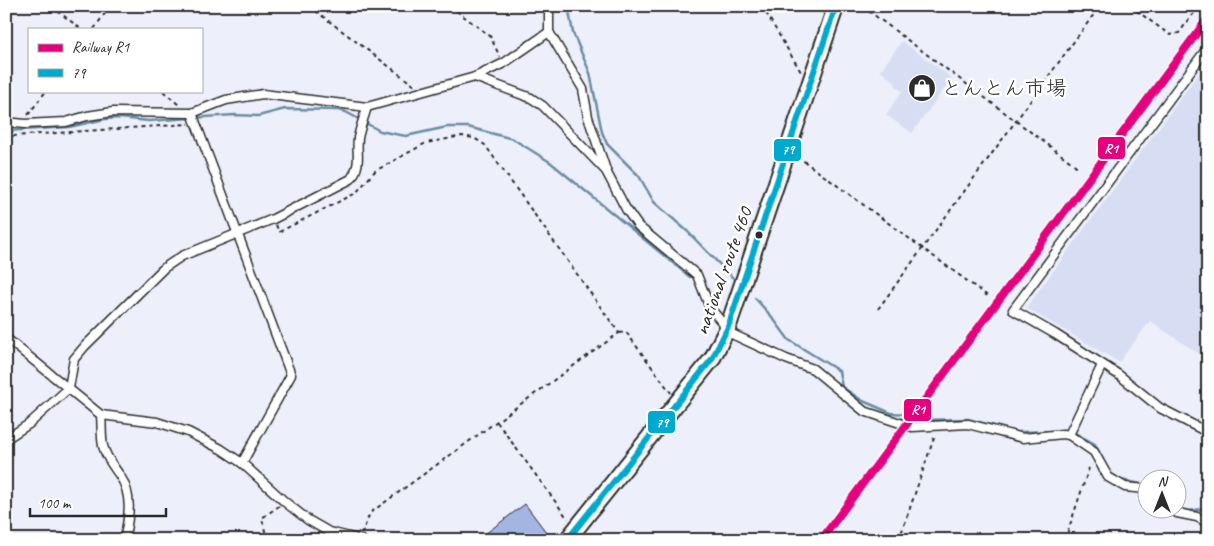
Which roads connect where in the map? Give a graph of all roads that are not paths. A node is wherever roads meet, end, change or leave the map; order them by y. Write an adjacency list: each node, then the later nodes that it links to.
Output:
1 (548, 6): 3 (street)
2 (836, 6): 11 (highway, national route 460)
3 (549, 32): 5 (street); 9 (street)
4 (1208, 46): 13 (street)
5 (475, 77): 6 (street); 9 (street)
6 (367, 107): 7 (street); 10 (street)
7 (189, 113): 8 (street); 10 (street)
8 (6, 122)
9 (607, 173): 11 (street)
10 (237, 233): 14 (street); 19 (street)
11 (728, 328): 17 (street); 23 (highway, national route 460)
12 (6, 338): 14 (street)
13 (1102, 365): 16 (street); 17 (street)
14 (69, 388): 15 (street); 18 (street)
15 (101, 415): 19 (street); 26 (street)
16 (1208, 434)
17 (1069, 435): 20 (street)
18 (6, 440)
19 (242, 463): 24 (street)
20 (1136, 488)
21 (1186, 515): 22 (street)
22 (1208, 523)
23 (571, 535)
24 (329, 536): 25 (street)
25 (361, 539)
26 (124, 540)

